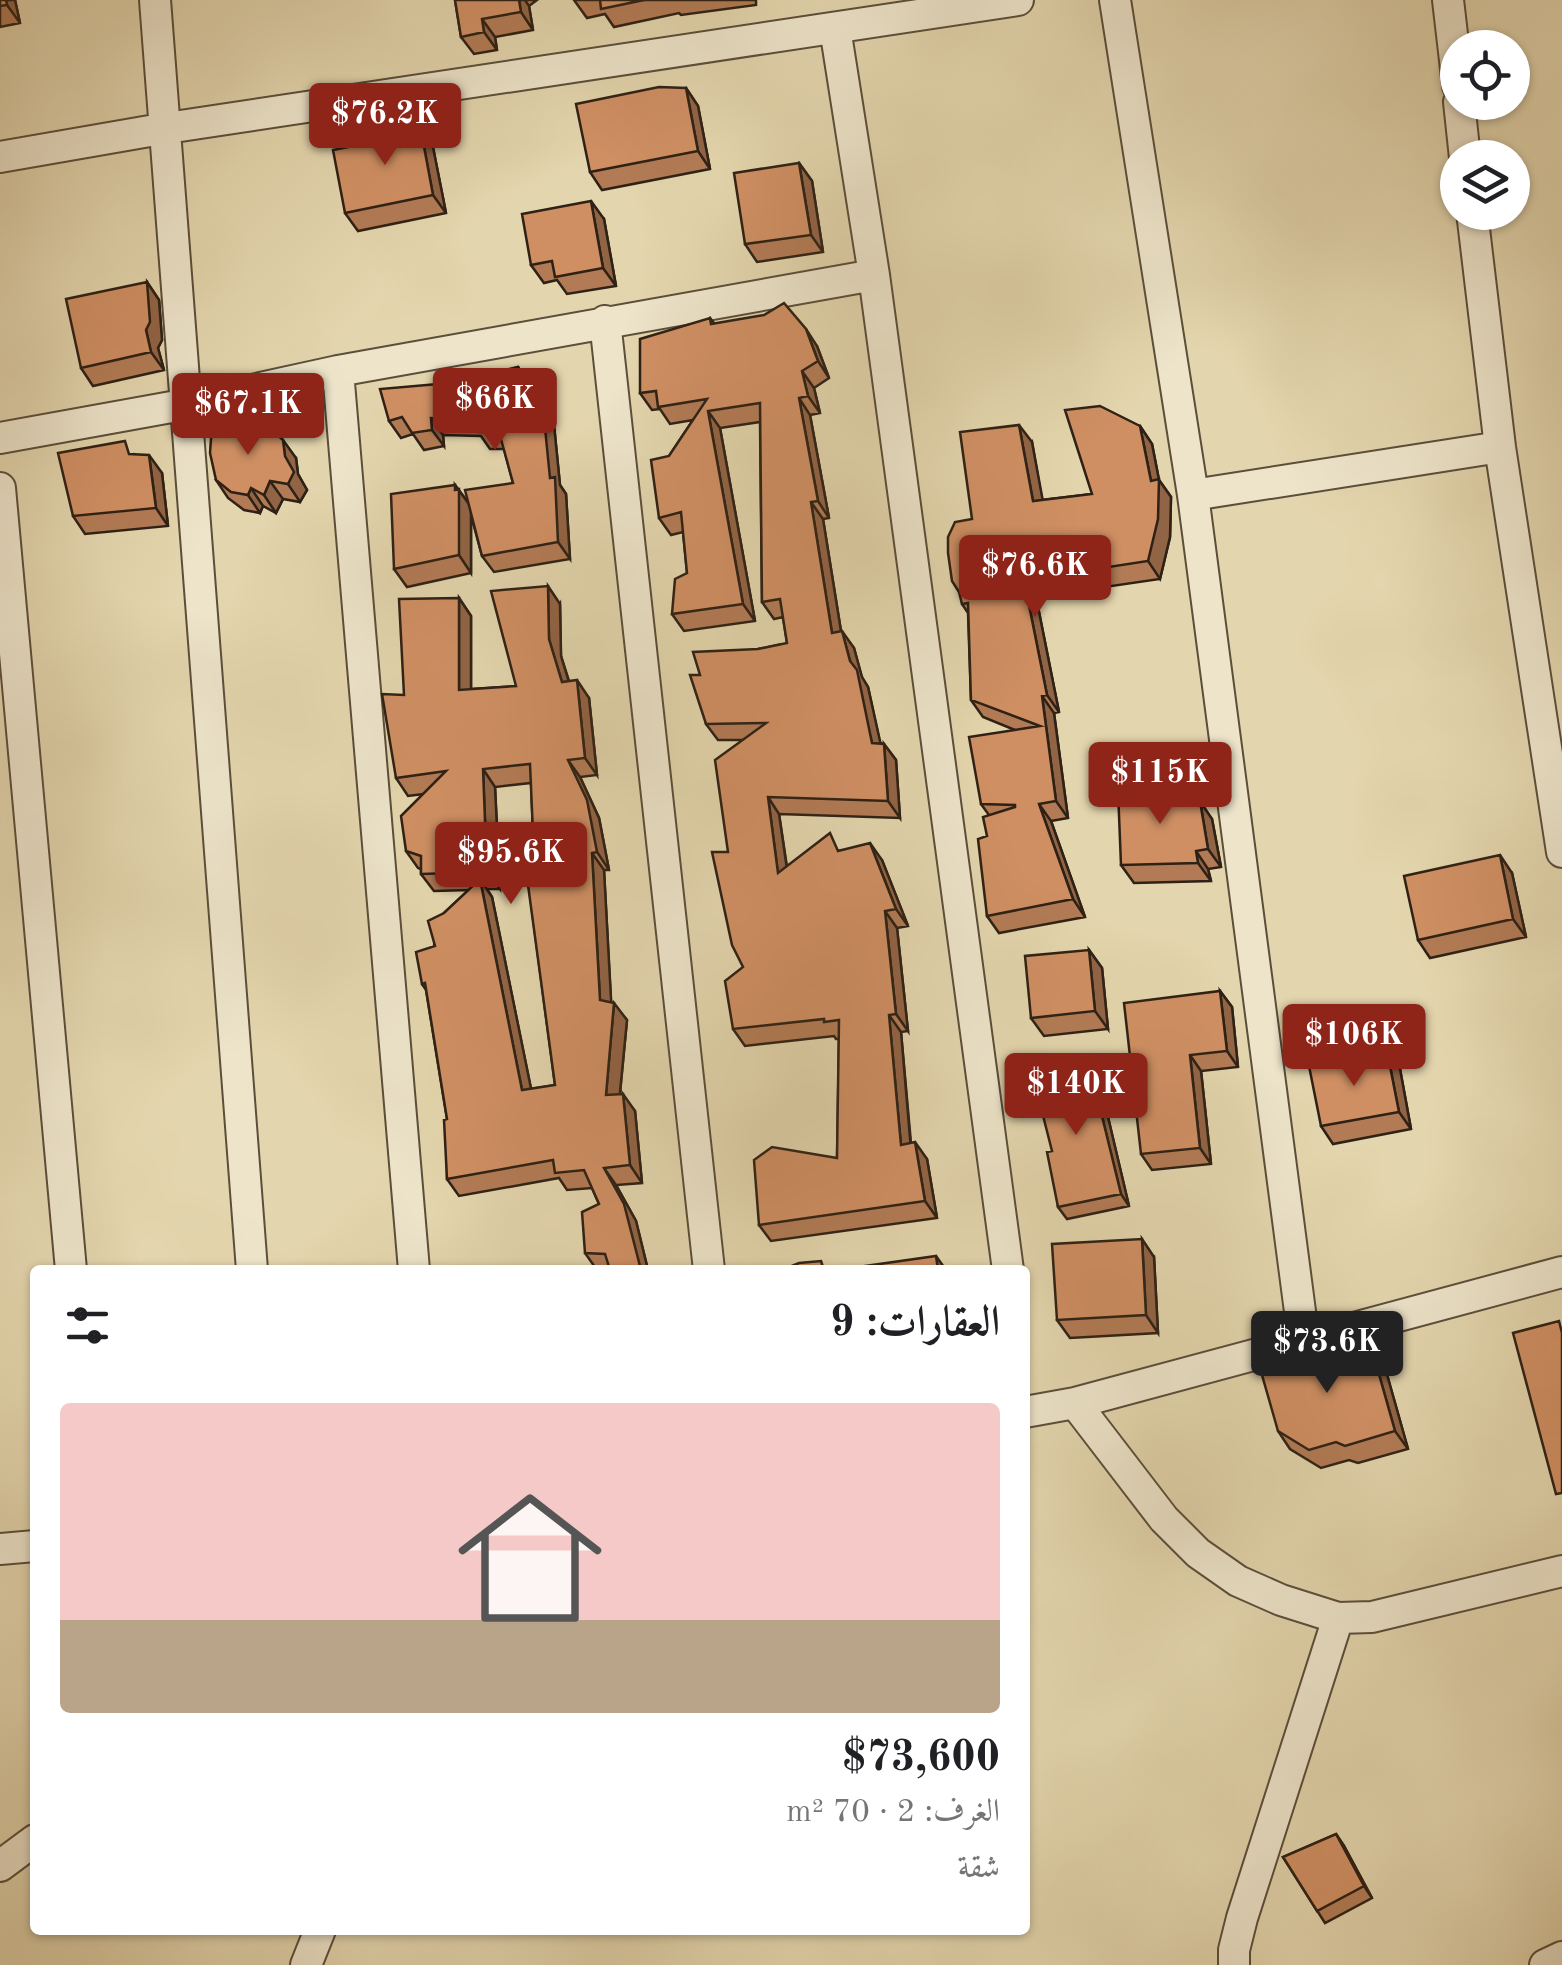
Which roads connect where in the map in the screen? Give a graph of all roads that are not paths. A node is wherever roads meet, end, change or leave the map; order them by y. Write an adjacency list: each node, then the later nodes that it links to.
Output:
1 (155, 0): 7 (street)
2 (1018, 0): 5 (street)
3 (1116, 0): 17 (street)
4 (1448, 0): 6 (street)
5 (835, 28): 7 (street); 10 (street)
6 (1451, 30)
7 (168, 128): 8 (street); 13 (street)
8 (0, 158)
9 (1474, 230): 15 (street)
10 (874, 275): 11 (street); 24 (street)
11 (605, 321): 12 (street); 23 (street)
12 (338, 371): 13 (street); 22 (street)
13 (188, 404): 14 (street); 21 (street)
14 (0, 438)
15 (1500, 448): 17 (street); 19 (street)
16 (0, 488): 18 (street)
17 (1194, 495): 26 (street)
18 (9, 690): 20 (street)
19 (1562, 852)
20 (70, 1265)
21 (252, 1265)
22 (414, 1265)
23 (708, 1265)
24 (1007, 1265)
25 (1562, 1272): 26 (street)
26 (1304, 1342): 27 (street)
27 (1075, 1403): 28 (street); 32 (street)
28 (1030, 1406)
29 (30, 1546): 30 (street)
30 (0, 1549)
31 (1562, 1571): 32 (street)
32 (1338, 1618): 38 (street)
33 (30, 1844): 34 (street)
34 (0, 1866)
35 (318, 1935): 37 (street)
36 (1562, 1957): 39 (street)
37 (306, 1965)
38 (1234, 1965)
39 (1545, 1965)

